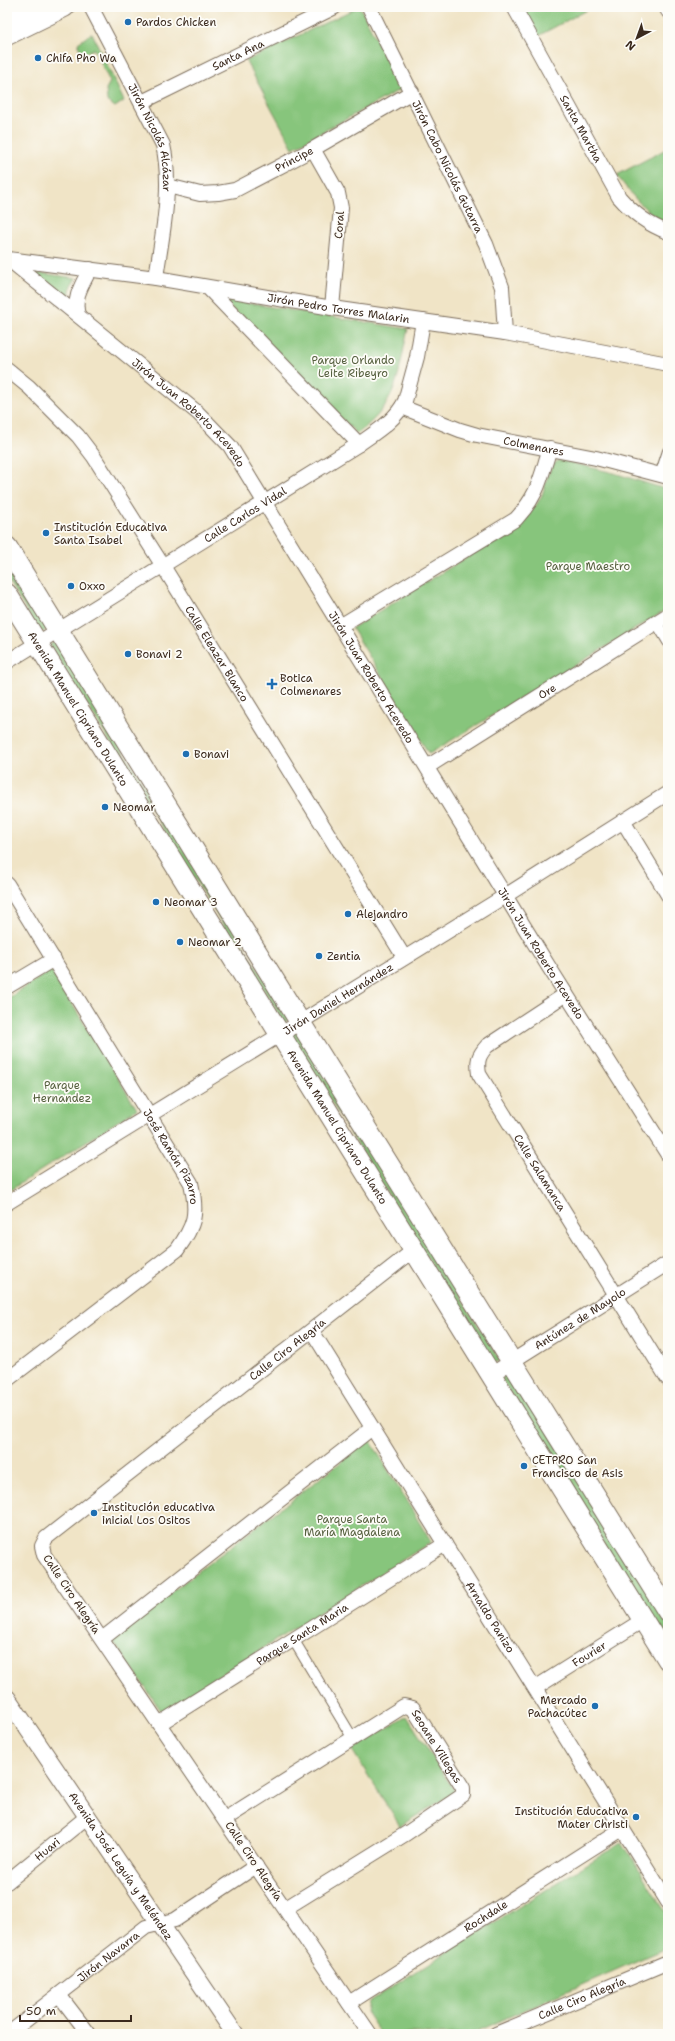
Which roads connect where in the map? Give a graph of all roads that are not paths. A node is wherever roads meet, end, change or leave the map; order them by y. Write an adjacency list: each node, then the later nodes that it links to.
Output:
1 (26, 7): 9 (main road)
2 (64, 7): 10 (main road)
3 (91, 7): 12 (street, Jirón Nicolás Alcázar)
4 (335, 7): 12 (street, Santa Ana)
5 (369, 7): 11 (street, Jirón Cabo Nicolás Gutarra)
6 (514, 7): 15 (street, Santa Martha)
7 (666, 7): 8 (street)
8 (668, 11)
9 (7, 16)
10 (7, 35)
11 (412, 92): 13 (street, Principe); 23 (street, Jirón Cabo Nicolás Gutarra)
12 (142, 102): 14 (street, Jirón Nicolás Alcázar)
13 (313, 149): 14 (street, Principe); 20 (street, Coral)
14 (168, 186): 18 (street, Jirón Nicolás Alcázar)
15 (668, 232)
16 (7, 259): 17 (street, Jirón Pedro Torres Malarin); 21 (street, Jirón Juan Roberto Acevedo)
17 (90, 269): 18 (street, Jirón Pedro Torres Malarin); 21 (street)
18 (156, 278): 19 (street, Jirón Pedro Torres Malarin)
19 (208, 288): 20 (street, Jirón Pedro Torres Malarin); 27 (street)
20 (332, 308): 22 (street, Jirón Pedro Torres Malarin)
21 (78, 315): 31 (street, Jirón Juan Roberto Acevedo)
22 (423, 321): 23 (street, Jirón Pedro Torres Malarin); 26 (street, Calle Carlos Vidal)
23 (505, 333): 24 (street, Jirón Pedro Torres Malarin)
24 (668, 364)
25 (7, 370): 33 (street, Calle Eleazar Blanco)
26 (402, 407): 27 (street, Calle Carlos Vidal); 28 (street, Colmenares)
27 (359, 444): 31 (street, Calle Carlos Vidal)
28 (550, 448): 30 (street, Colmenares); 37 (street)
29 (668, 451): 30 (street)
30 (664, 476)
31 (264, 503): 33 (street, Calle Carlos Vidal); 37 (street, Jirón Juan Roberto Acevedo)
32 (7, 547): 38 (main road)
33 (163, 566): 38 (street, Calle Carlos Vidal); 48 (street, Calle Eleazar Blanco)
34 (7, 594): 40 (main road, Avenida Manuel Cipriano Dulanto)
35 (668, 615): 36 (street, Ore)
36 (656, 622): 39 (street); 42 (street, Ore)
37 (340, 626): 42 (street, Jirón Juan Roberto Acevedo)
38 (58, 630): 40 (street, Calle Carlos Vidal); 52 (main road)
39 (668, 642)
40 (37, 643): 41 (street, Calle Carlos Vidal); 53 (main road, Avenida Manuel Cipriano Dulanto)
41 (7, 662)
42 (427, 767): 47 (street, Jirón Juan Roberto Acevedo)
43 (668, 793): 44 (street, Jirón Daniel Hernández)
44 (623, 821): 46 (street); 47 (street, Jirón Daniel Hernández)
45 (7, 884): 49 (street, José Ramón Pizarro)
46 (668, 895)
47 (505, 896): 48 (street, Jirón Daniel Hernández); 51 (street, Jirón Juan Roberto Acevedo)
48 (404, 957): 52 (street, Jirón Daniel Hernández)
49 (54, 959): 50 (street); 54 (street, José Ramón Pizarro)
50 (7, 987)
51 (566, 994): 55 (street, Jirón Juan Roberto Acevedo); 59 (street, Calle Salamanca)
52 (300, 1022): 53 (street, Jirón Daniel Hernández); 61 (main road)
53 (280, 1035): 54 (street, Jirón Daniel Hernández); 57 (main road, Avenida Manuel Cipriano Dulanto)
54 (149, 1114): 56 (street, Jirón Daniel Hernández); 64 (street, José Ramón Pizarro)
55 (668, 1155)
56 (7, 1203)
57 (414, 1250): 60 (street, Calle Ciro Alegría); 62 (main road, Avenida Manuel Cipriano Dulanto)
58 (668, 1263): 59 (street, Antúnez de Mayolo)
59 (616, 1295): 61 (street, Antúnez de Mayolo); 63 (street, Calle Salamanca)
60 (312, 1331): 65 (street, Arnaldo Panizo); 69 (street, Calle Ciro Alegría)
61 (512, 1362): 62 (street, Antúnez de Mayolo); 67 (main road)
62 (492, 1374): 68 (main road, Avenida Manuel Cipriano Dulanto)
63 (668, 1379)
64 (7, 1380)
65 (372, 1428): 66 (street, Arnaldo Panizo); 69 (street)
66 (445, 1544): 70 (street, Parque Santa Maria); 72 (street, Arnaldo Panizo)
67 (668, 1612)
68 (643, 1620): 71 (main road, Avenida Manuel Cipriano Dulanto); 72 (street, Fourier)
69 (102, 1639): 74 (street, Calle Ciro Alegría)
70 (293, 1640): 74 (street, Parque Santa Maria); 75 (street)
71 (668, 1660)
72 (535, 1688): 78 (street, Arnaldo Panizo)
73 (9, 1705): 76 (street, Avenida José Leguía y Meléndez)
74 (159, 1724): 77 (street, Calle Ciro Alegría)
75 (352, 1737): 77 (street, Seoane Villegas); 82 (street, Seoane Villegas)
76 (88, 1816): 80 (street, Huari); 83 (street, Avenida José Leguía y Meléndez)
77 (225, 1819): 79 (street, Calle Ciro Alegría)
78 (622, 1829): 81 (street, Arnaldo Panizo); 86 (street, Rochdale)
79 (256, 1866): 82 (street, Calle Ciro Alegría); 83 (street, Jirón Navarra)
80 (7, 1882)
81 (668, 1902)
82 (286, 1908): 86 (street, Calle Ciro Alegría)
83 (160, 1923): 85 (street, Jirón Navarra); 89 (street, Avenida José Leguía y Meléndez)
84 (668, 1962): 91 (street, Calle Ciro Alegría)
85 (59, 1995): 87 (street, Jirón Navarra); 88 (street)
86 (349, 2003): 90 (street, Calle Ciro Alegría)
87 (8, 2034)
88 (89, 2034)
89 (235, 2034)
90 (370, 2034)
91 (496, 2034)

